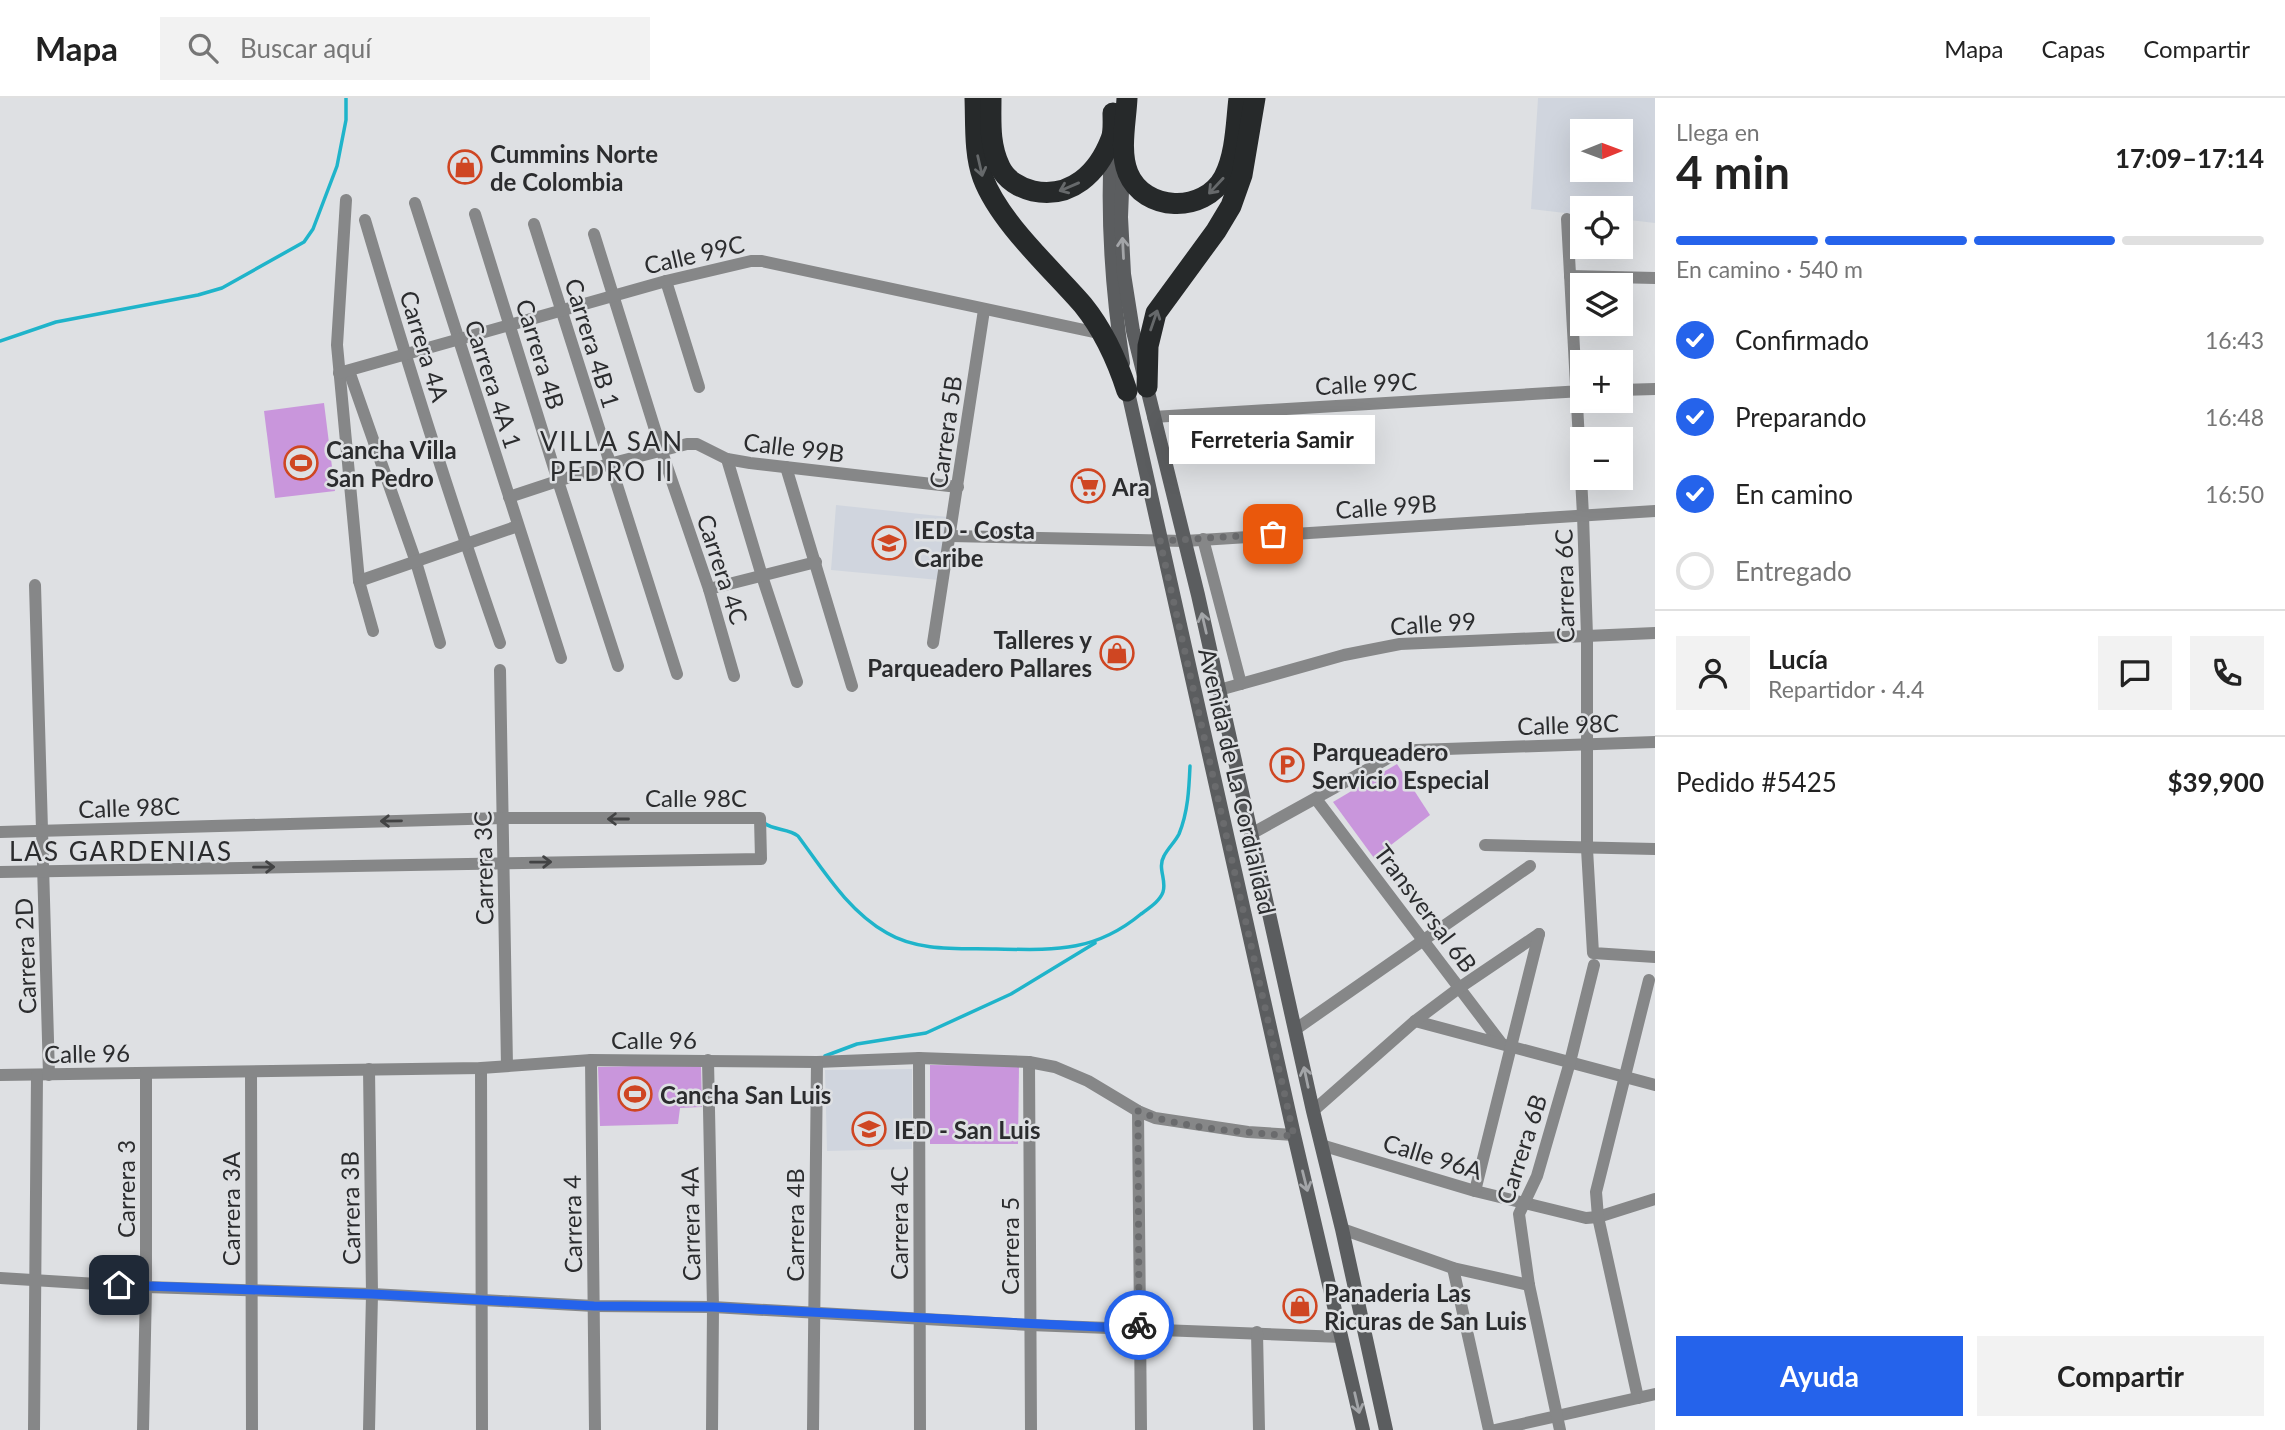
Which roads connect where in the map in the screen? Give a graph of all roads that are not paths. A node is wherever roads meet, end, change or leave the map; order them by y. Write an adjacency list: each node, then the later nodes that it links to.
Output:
1 (975, 98): 24 (highway, one-way to 24)
2 (991, 98): 7 (highway, one-way to 2)
3 (1114, 98): 7 (highway)
4 (1127, 98): 8 (highway)
5 (1239, 98): 8 (highway, one-way to 8)
6 (1255, 98): 29 (highway, one-way to 6)
7 (1112, 137): 29 (main road, Avenida de La Cordialidad)
8 (1124, 159): 29 (main road, Avenida de La Cordialidad, one-way to 8)
9 (346, 200): 27 (street)
10 (415, 203): 25 (street, Carrera 4A 1)
11 (475, 214): 23 (street, Carrera 4B)
12 (1567, 219): 16 (street, Carrera 6C)
13 (365, 220): 26 (street, Carrera 4A)
14 (534, 224): 21 (street, Carrera 4B 1)
15 (594, 234): 20 (street, Carrera 4C)
16 (1570, 276)
17 (1633, 277): 18 (street)
18 (1655, 278)
19 (666, 281): 20 (street, Calle 99C); 22 (street, Calle 99C); 28 (street)
20 (613, 296): 21 (street, Calle 99C); 35 (street, Carrera 4C)
21 (561, 310): 23 (street, Calle 99C); 37 (street, Carrera 4B 1)
22 (984, 310): 24 (street, Calle 99C); 40 (street, Carrera 5B)
23 (510, 325): 25 (street, Calle 99C); 39 (street, Carrera 4B)
24 (1103, 335): 29 (highway)
25 (458, 340): 26 (street, Calle 99C); 41 (street, Carrera 4A 1)
26 (405, 356): 27 (street, Calle 99C); 49 (street, Carrera 4A)
27 (344, 372): 50 (street); 53 (street)
28 (699, 387)
29 (1137, 389): 34 (main road, Avenida de La Cordialidad); 47 (main road, Avenida de La Cordialidad)
30 (1655, 389): 31 (street)
31 (1633, 390)
32 (1570, 392): 34 (street, Calle 99C)
33 (1580, 413): 43 (street, Carrera 6C)
34 (1153, 417): 48 (main road, Avenida de La Cordialidad)
35 (662, 452): 36 (street, Calle 99B); 37 (street, Calle 99B); 55 (street, Carrera 4C)
36 (727, 459): 38 (street, Calle 99B); 52 (street)
37 (609, 464): 39 (street, Calle 99B); 65 (street, Carrera 4B 1)
38 (786, 467): 40 (street, Calle 99B); 51 (street)
39 (558, 481): 41 (street, Calle 99B); 63 (street, Carrera 4B)
40 (958, 487): 45 (street, Carrera 5B)
41 (509, 497): 44 (street, Carrera 4A 1)
42 (1655, 511): 43 (street, Calle 99B)
43 (1583, 514): 46 (street, Calle 99B); 58 (street, Carrera 6C)
44 (518, 526): 49 (street); 62 (street, Carrera 4A 1)
45 (951, 537): 47 (street, Calle 99B); 61 (street, Carrera 5B)
46 (1203, 539): 48 (street, Calle 99B); 68 (street)
47 (1160, 541): 48 (street, Calle 99B); 110 (main road, Avenida de La Cordialidad)
48 (1185, 541): 70 (main road, Avenida de La Cordialidad, one-way to 48)
49 (465, 544): 50 (street); 60 (street, Carrera 4A)
50 (416, 562): 53 (street); 59 (street)
51 (816, 562): 52 (street); 69 (street)
52 (762, 576): 55 (street); 67 (street)
53 (359, 581): 56 (street)
54 (35, 585): 75 (street, Carrera 2D)
55 (709, 589): 66 (street, Carrera 4C)
56 (373, 631)
57 (1655, 634): 58 (street, Calle 99)
58 (1587, 636): 68 (street, Calle 99); 72 (street, Carrera 6C)
59 (440, 643)
60 (500, 643)
61 (933, 643)
62 (561, 658)
63 (618, 666)
64 (500, 670): 74 (street, Carrera 3C)
65 (677, 674)
66 (734, 676)
67 (797, 682)
68 (1241, 684): 70 (street, Calle 99)
69 (852, 686)
70 (1219, 690): 77 (main road, Avenida de La Cordialidad)
71 (1655, 742): 72 (street, Calle 98C)
72 (1587, 745): 73 (street, Calle 98C); 79 (street, Carrera 6C)
73 (1316, 799): 77 (street, Calle 98C); 85 (street, Transversal 6B)
74 (503, 818): 75 (street, Calle 98C, one-way to 75); 81 (street, Carrera 3C); 81 (street, Calle 98C, one-way to 74)
75 (41, 830): 76 (street, Calle 98C); 83 (street, Carrera 2D)
76 (0, 832)
77 (1251, 834): 91 (main road, Avenida de La Cordialidad)
78 (1485, 845): 79 (street)
79 (1587, 849): 80 (street); 87 (street, Carrera 6C)
80 (1655, 849)
81 (503, 863): 83 (street, Calle 98C, one-way to 81); 99 (street, Carrera 3C)
82 (1530, 866): 85 (street)
83 (43, 871): 84 (street, Calle 98C); 105 (street, Carrera 2D)
84 (0, 872)
85 (1425, 940): 89 (street, Transversal 6B); 91 (street)
86 (1655, 957): 87 (street)
87 (1593, 959): 98 (street, Carrera 6B)
88 (1649, 980): 106 (street)
89 (1459, 988): 90 (street); 92 (street, Transversal 6B); 92 (street, Carrera 6B)
90 (1415, 1021): 92 (street); 109 (street)
91 (1296, 1029): 109 (main road, Avenida de La Cordialidad, one-way to 91)
92 (1506, 1045): 98 (street); 112 (street, Carrera 6B)
93 (919, 1058): 96 (street, Calle 96); 97 (street, Calle 96); 128 (street, Carrera 4C)
94 (591, 1060): 95 (street, Calle 96); 99 (street, Calle 96); 125 (street, Carrera 4)
95 (708, 1060): 96 (street, Calle 96); 126 (street, Carrera 4A)
96 (817, 1062): 127 (street, Carrera 4B)
97 (1029, 1062): 108 (street, Calle 96); 129 (street, Carrera 5)
98 (1570, 1062): 106 (street); 114 (street, Carrera 6B)
99 (507, 1066): 100 (street, Calle 96)
100 (481, 1068): 101 (street, Calle 96); 124 (street)
101 (369, 1069): 102 (street, Calle 96); 123 (street, Carrera 3B)
102 (251, 1072): 103 (street, Calle 96); 122 (street, Carrera 3A)
103 (146, 1073): 105 (street, Calle 96); 121 (street, Carrera 3)
104 (0, 1074): 105 (street, Calle 96)
105 (43, 1074): 119 (street, Carrera 2D)
106 (1625, 1077): 107 (street); 115 (street)
107 (1655, 1085)
108 (1138, 1111): 110 (street, Calle 96); 130 (street)
109 (1313, 1111): 111 (main road, Avenida de La Cordialidad)
110 (1294, 1136): 132 (main road, Avenida de La Cordialidad, one-way to 132)
111 (1321, 1145): 112 (street, Calle 96A); 116 (main road, Avenida de La Cordialidad)
112 (1475, 1191): 114 (street, Calle 96A)
113 (1655, 1199): 115 (street, Calle 96A)
114 (1524, 1204): 115 (street, Calle 96A); 120 (street, Carrera 6B)
115 (1598, 1217): 134 (street)
116 (1342, 1229): 117 (street); 149 (main road, Avenida de La Cordialidad)
117 (1453, 1268): 120 (street); 150 (street)
118 (0, 1278): 119 (street)
119 (36, 1280): 121 (street); 136 (street, Carrera 2D)
120 (1529, 1285): 135 (street, Carrera 6B)
121 (146, 1287): 122 (street); 137 (street, Carrera 3)
122 (251, 1289): 123 (street); 138 (street, Carrera 3A)
123 (372, 1294): 124 (street); 139 (street, Carrera 3B)
124 (481, 1301): 125 (street); 140 (street)
125 (594, 1306): 126 (street); 141 (street, Carrera 4)
126 (713, 1307): 127 (street); 142 (street, Carrera 4A)
127 (815, 1313): 128 (street); 143 (street, Carrera 4B)
128 (919, 1318): 129 (street); 144 (street, Carrera 4C)
129 (1030, 1325): 130 (street); 145 (street, Carrera 5)
130 (1139, 1329): 131 (street); 146 (street)
131 (1257, 1332): 132 (street); 147 (street)
132 (1342, 1337): 148 (main road, Avenida de La Cordialidad, one-way to 148)
133 (1655, 1394): 134 (street)
134 (1638, 1398): 135 (street)
135 (1557, 1415): 151 (street); 152 (street, Carrera 6B)
136 (34, 1430)
137 (143, 1430)
138 (252, 1430)
139 (369, 1430)
140 (482, 1430)
141 (595, 1430)
142 (712, 1430)
143 (813, 1430)
144 (920, 1430)
145 (1031, 1430)
146 (1141, 1430)
147 (1259, 1430)
148 (1363, 1430)
149 (1386, 1430)
150 (1489, 1430)
151 (1495, 1430)
152 (1560, 1430)

